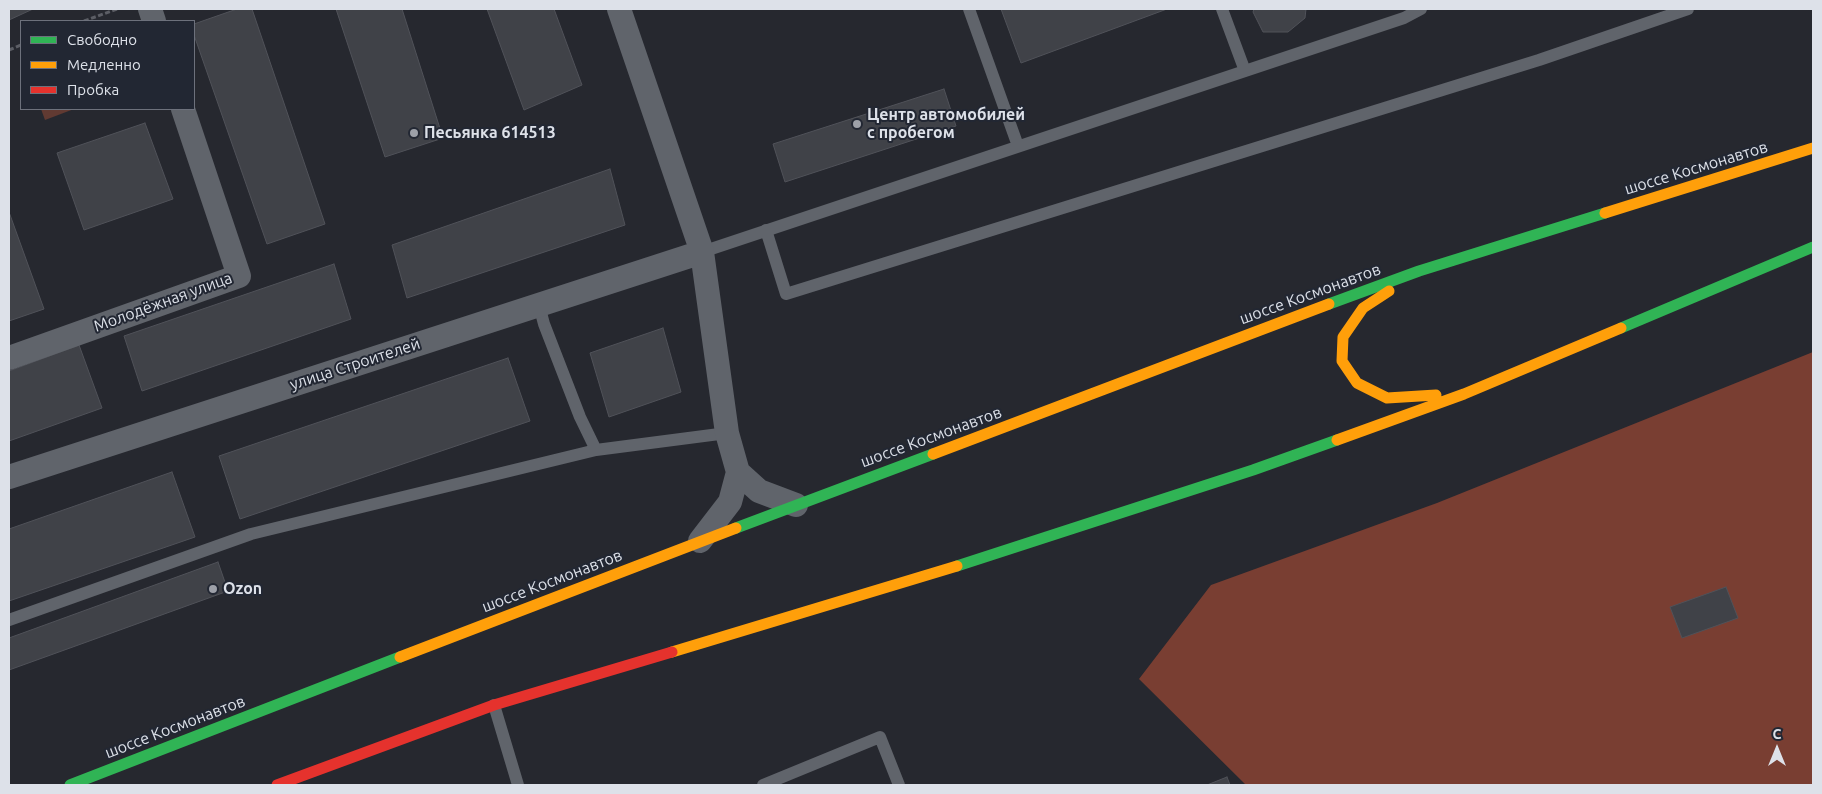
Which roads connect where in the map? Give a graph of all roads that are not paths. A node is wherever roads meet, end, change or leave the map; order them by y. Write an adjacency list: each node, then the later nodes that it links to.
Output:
1 (619, 9): 12 (street)
2 (969, 9): 8 (lane)
3 (1222, 9): 6 (lane)
4 (1421, 9): 6 (lane)
5 (1688, 9): 10 (lane)
6 (1245, 71): 8 (lane)
7 (183, 110): 15 (street, Молодёжная улица)
8 (1018, 146): 10 (lane)
9 (1813, 148): 13 (main road, шоссе Космонавтов)
10 (766, 230): 12 (lane)
11 (1813, 247): 16 (main road)
12 (702, 252): 14 (street, улица Строителей); 17 (street)
13 (1419, 271): 16 (main road); 21 (main road, шоссе Космонавтов)
14 (539, 305): 18 (lane); 20 (street, улица Строителей)
15 (9, 358)
16 (1464, 394): 24 (main road)
17 (727, 433): 18 (lane); 19 (street)
18 (596, 450): 23 (lane)
19 (738, 472): 21 (street); 22 (street)
20 (9, 477)
21 (796, 505): 22 (main road, шоссе Космонавтов)
22 (700, 541): 25 (main road, шоссе Космонавтов)
23 (9, 620)
24 (494, 705): 26 (main road); 27 (lane)
25 (70, 785)
26 (277, 785)
27 (518, 785)
28 (763, 785): 29 (lane)
29 (899, 785)

